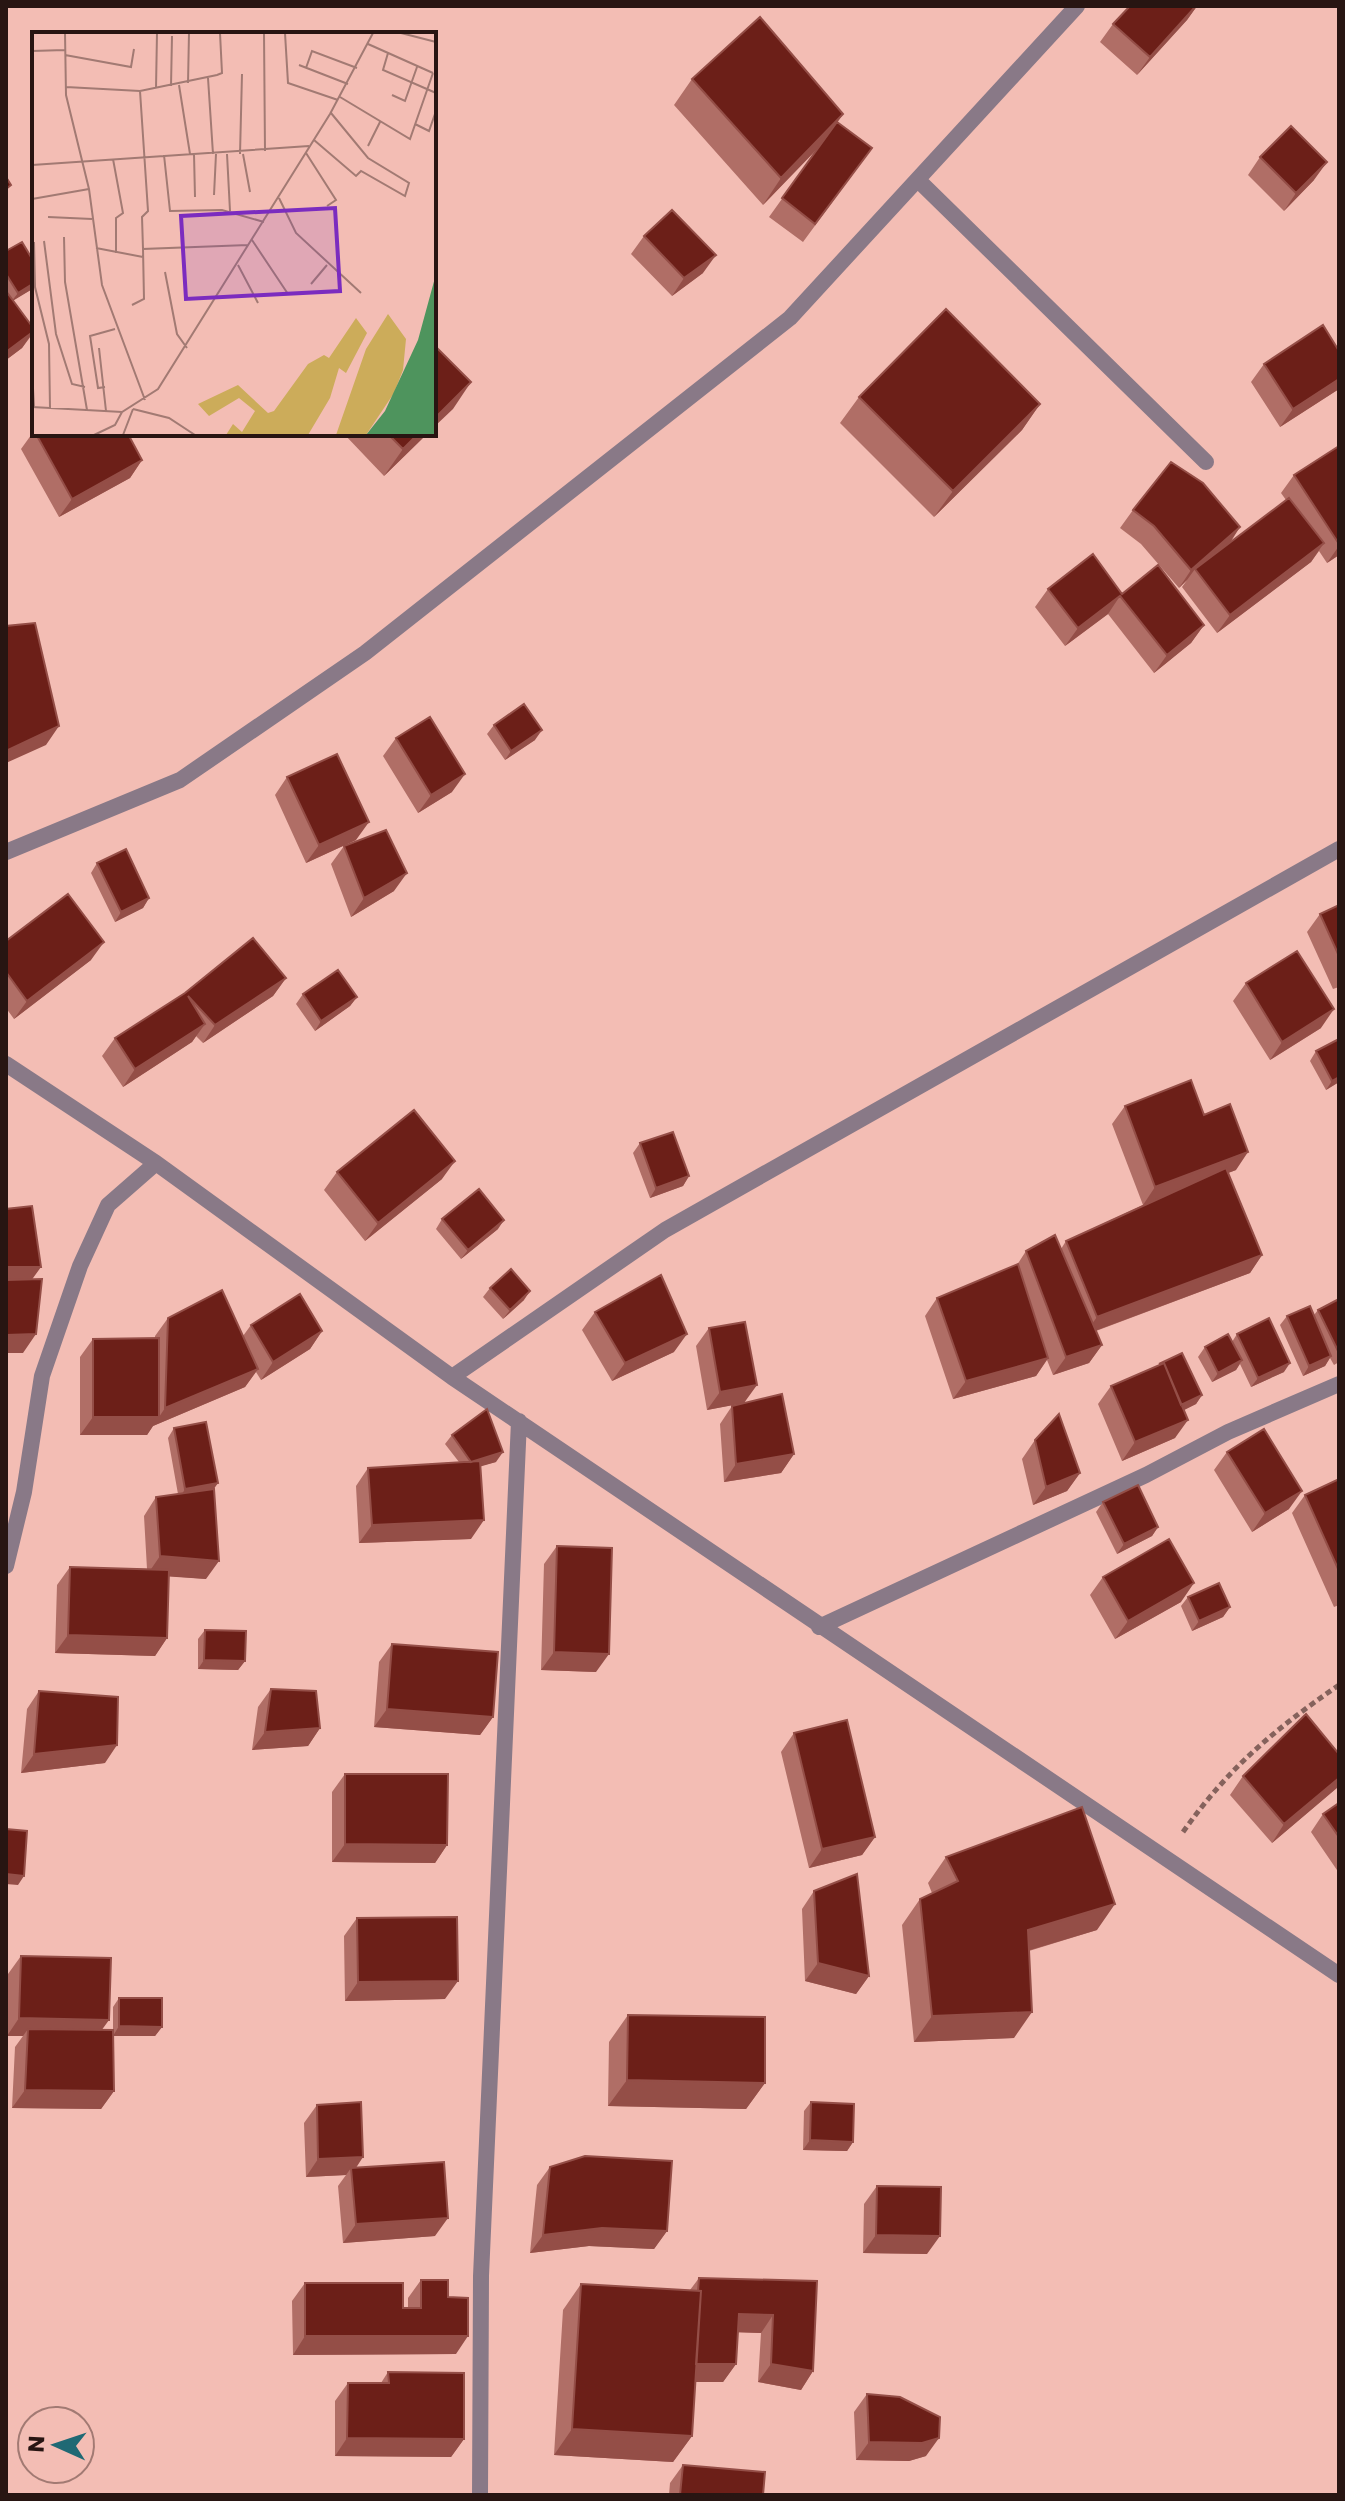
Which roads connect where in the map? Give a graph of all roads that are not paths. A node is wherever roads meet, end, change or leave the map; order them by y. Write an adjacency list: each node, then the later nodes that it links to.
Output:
1 (1077, 6): 2 (street)
2 (918, 180): 3 (street); 5 (street)
3 (1206, 462)
4 (1339, 849): 8 (street)
5 (6, 852)
6 (6, 1064): 7 (street)
7 (156, 1163): 8 (street); 11 (street)
8 (452, 1377): 10 (street)
9 (1339, 1384): 12 (street)
10 (519, 1421): 12 (street); 14 (street)
11 (6, 1566)
12 (819, 1627): 13 (street)
13 (1339, 1975)
14 (480, 2495)

